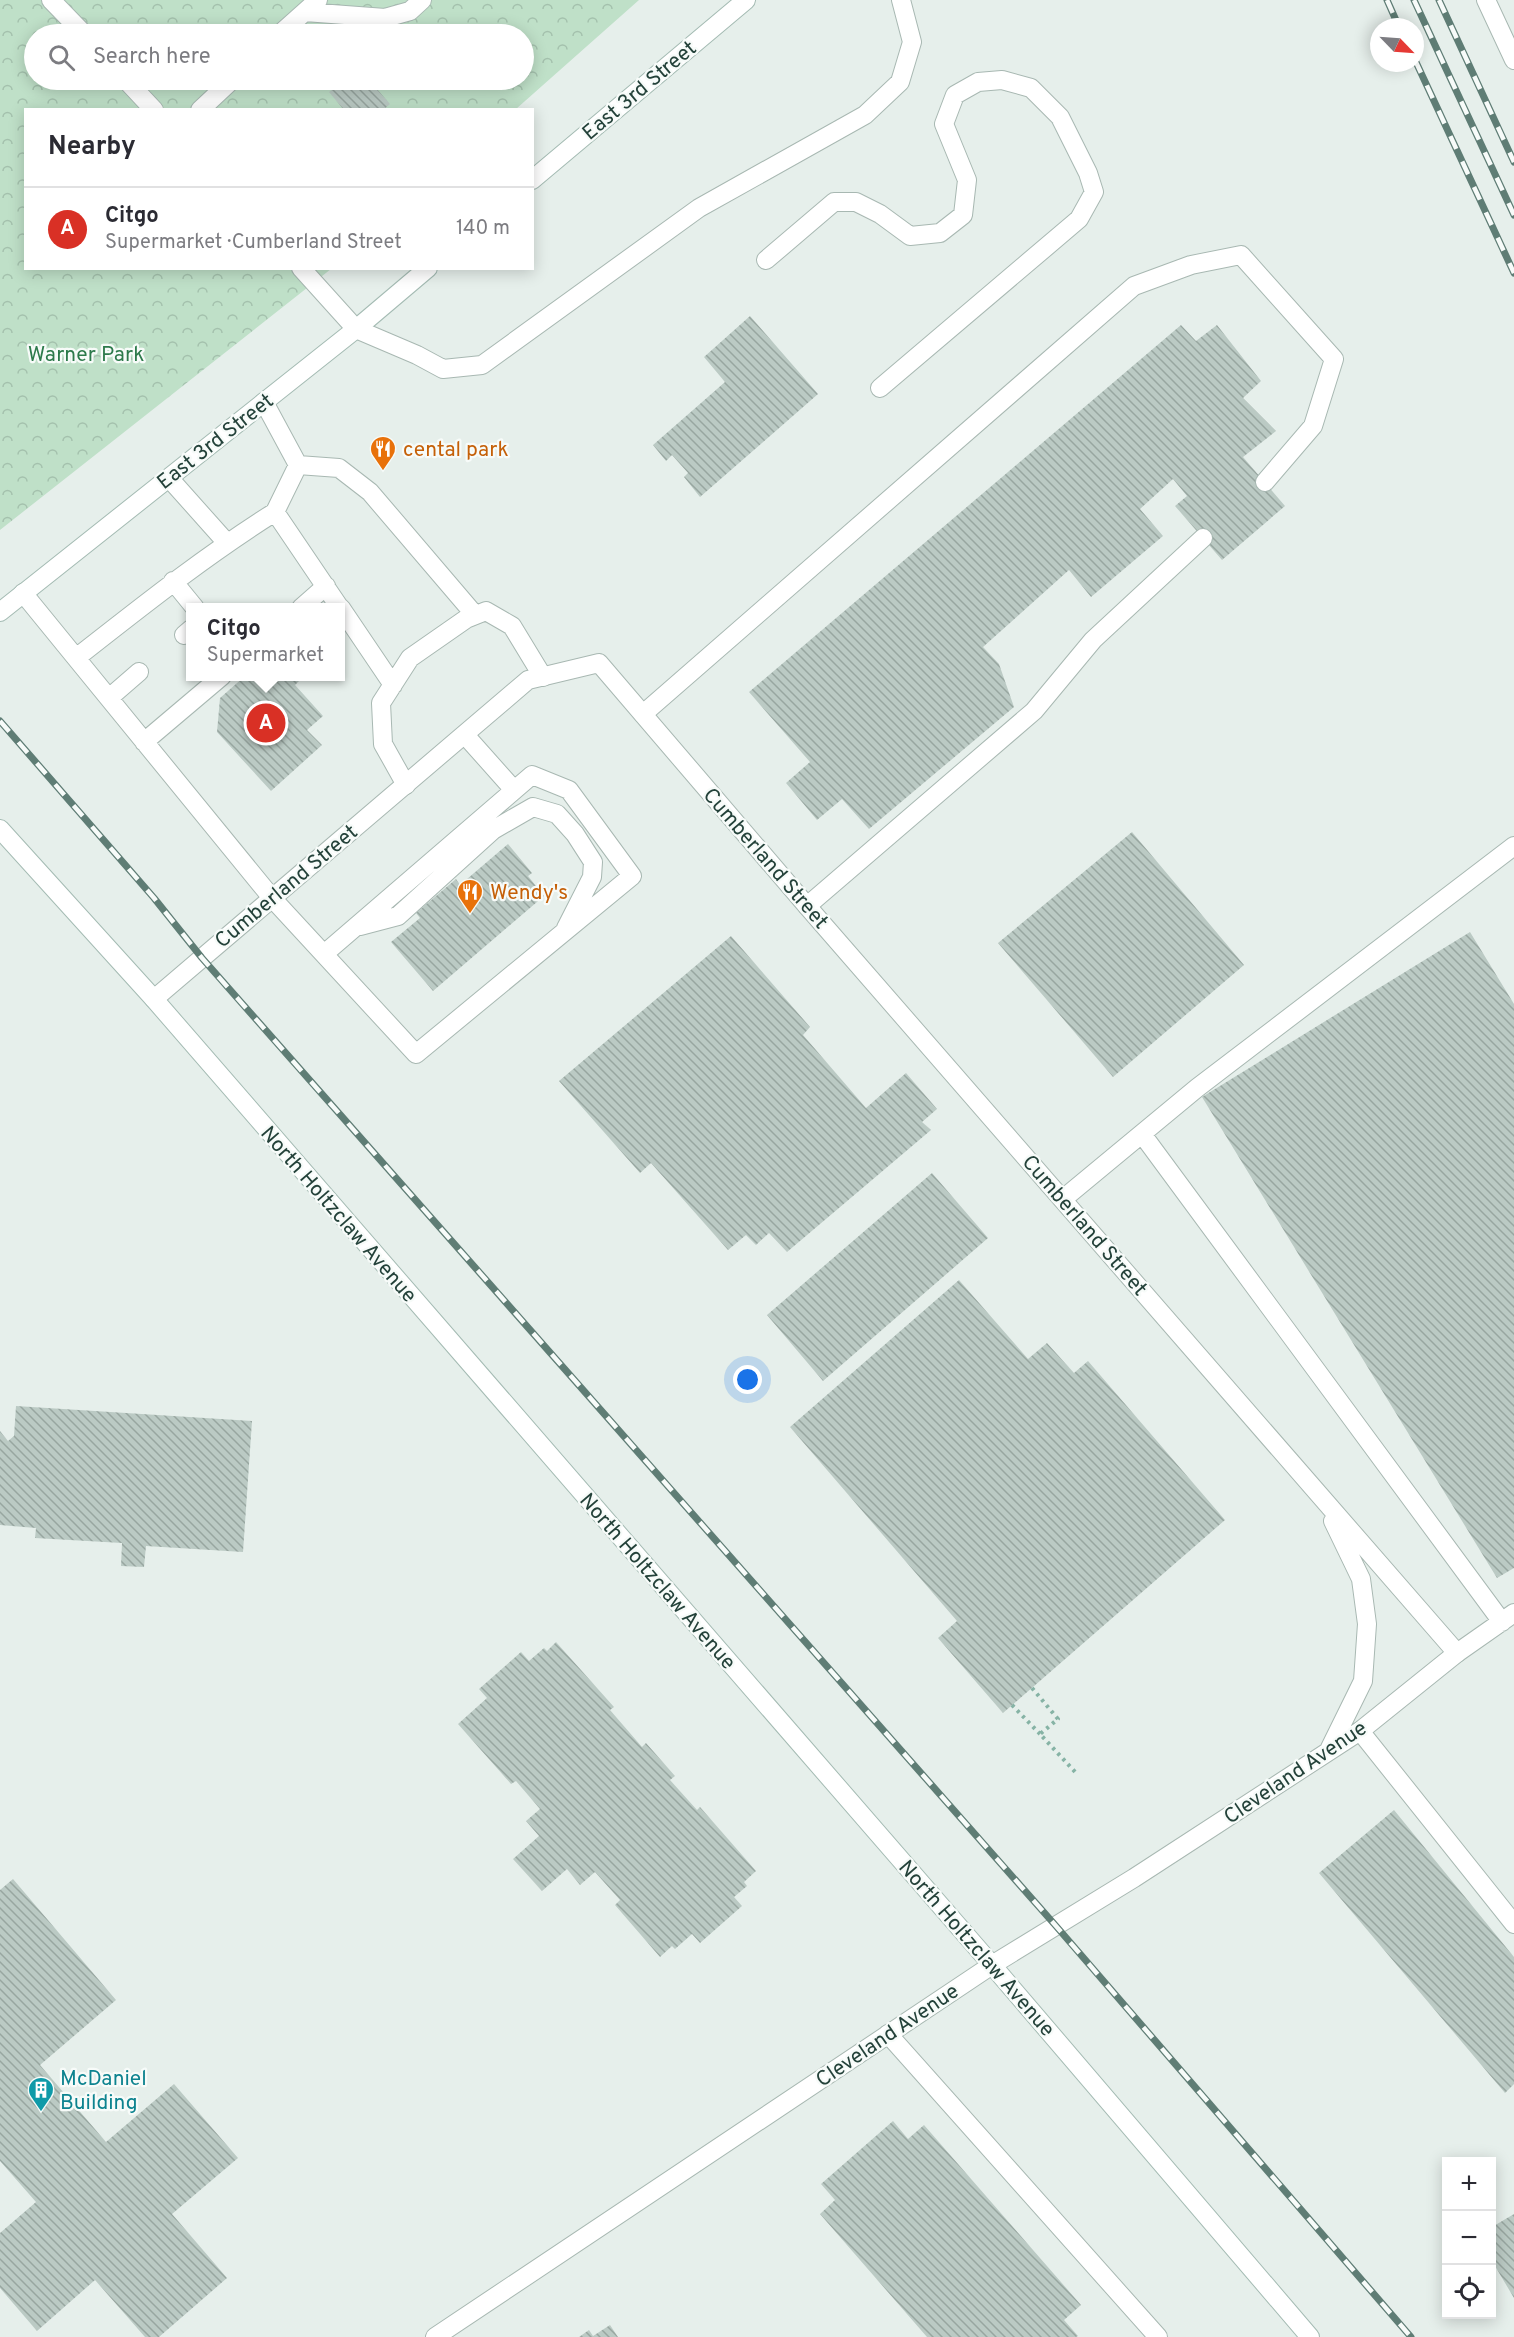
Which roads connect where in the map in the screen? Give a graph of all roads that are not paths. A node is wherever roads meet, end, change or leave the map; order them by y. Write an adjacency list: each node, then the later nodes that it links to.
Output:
1 (51, 0): 7 (street)
2 (422, 0): 6 (street)
3 (901, 0): 18 (street)
4 (1486, 0): 9 (street)
5 (743, 3): 14 (street, East 3rd Street)
6 (311, 6): 8 (street)
7 (74, 24)
8 (291, 24)
9 (1514, 60)
10 (135, 90): 12 (street)
11 (221, 90): 13 (street)
12 (152, 108)
13 (202, 108)
14 (534, 178)
15 (766, 260): 19 (street)
16 (303, 270): 18 (street)
17 (426, 270): 18 (street, East 3rd Street)
18 (356, 329): 20 (street, East 3rd Street)
19 (880, 388)
20 (264, 402): 21 (street); 22 (street, East 3rd Street)
21 (298, 465): 24 (street); 35 (street)
22 (169, 478): 26 (street); 29 (street, East 3rd Street)
23 (1264, 482): 42 (street)
24 (275, 512): 26 (street); 28 (street)
25 (1203, 538): 50 (street)
26 (227, 543): 27 (street)
27 (173, 581): 30 (street); 36 (street)
28 (326, 586): 31 (street); 32 (street)
29 (23, 593): 33 (street, East 3rd Street); 36 (street)
30 (191, 603)
31 (307, 603)
32 (338, 603)
33 (0, 612)
34 (345, 614): 40 (street)
35 (475, 615): 38 (street); 40 (street)
36 (76, 658): 41 (street)
37 (140, 672): 41 (street)
38 (543, 677): 42 (street, Cumberland Street); 43 (street, Cumberland Street)
39 (216, 681): 44 (street)
40 (393, 685): 45 (street)
41 (109, 698): 44 (street)
42 (643, 714): 50 (street, Cumberland Street)
43 (465, 735): 45 (street, Cumberland Street); 46 (street)
44 (144, 742): 49 (street)
45 (406, 785): 49 (street, Cumberland Street)
46 (514, 790): 51 (street); 52 (street)
47 (0, 829): 54 (street, North Holtzclaw Avenue)
48 (1514, 846): 55 (street)
49 (272, 898): 53 (street); 54 (street, Cumberland Street)
50 (807, 906): 56 (street, Cumberland Street)
51 (356, 927): 52 (street); 53 (street)
52 (562, 935): 53 (street)
53 (324, 954)
54 (154, 999): 63 (street, North Holtzclaw Avenue)
55 (1142, 1134): 56 (street); 58 (street)
56 (1063, 1200): 57 (street, Cumberland Street)
57 (1306, 1479): 59 (street, Cumberland Street); 61 (street, Cumberland Street)
58 (1508, 1617): 59 (street, Cleveland Avenue)
59 (1457, 1653): 60 (street, Cleveland Avenue)
60 (1360, 1731): 61 (street, Cleveland Avenue); 62 (street)
61 (1328, 1752): 63 (street, Cleveland Avenue)
62 (1514, 1924)
63 (992, 1965): 64 (street, Cleveland Avenue); 67 (street, North Holtzclaw Avenue)
64 (888, 2034): 65 (street, Cleveland Avenue); 66 (street)
65 (435, 2337)
66 (1158, 2337)
67 (1311, 2337)

